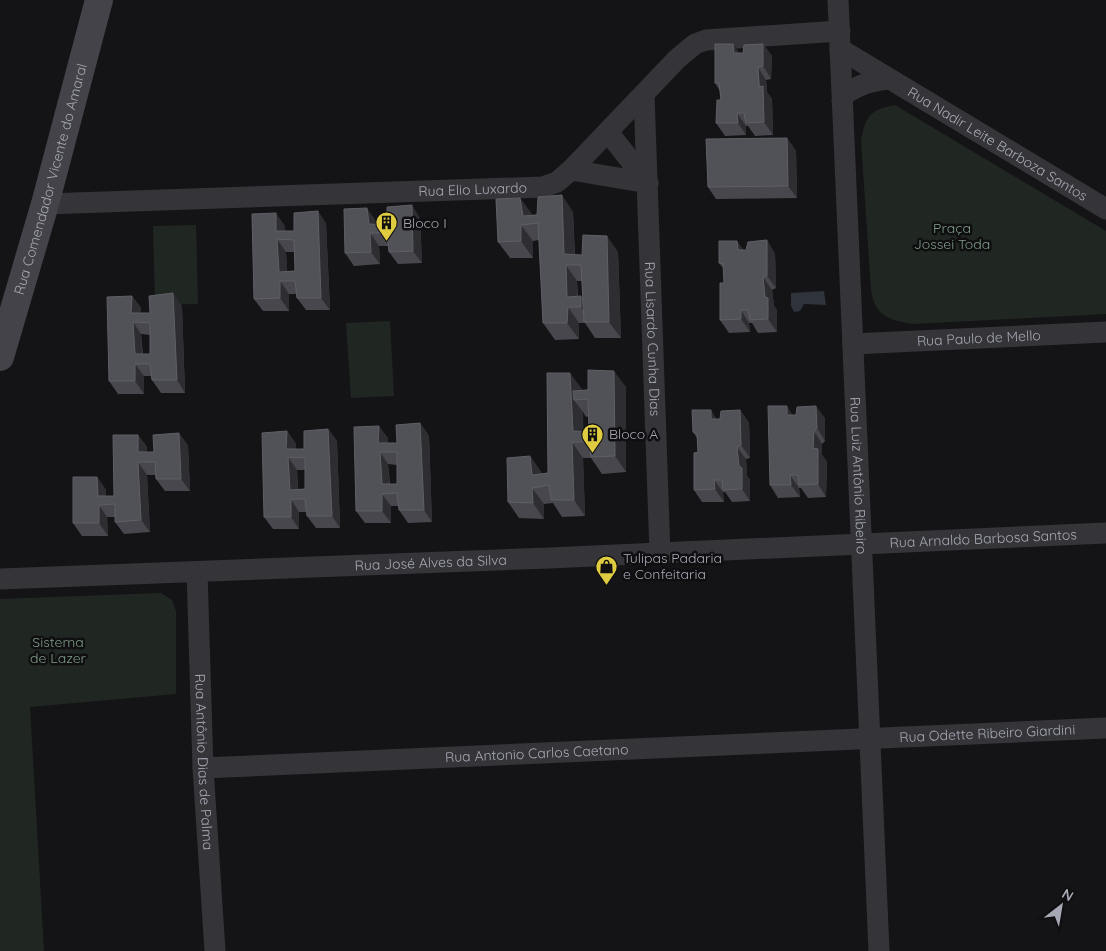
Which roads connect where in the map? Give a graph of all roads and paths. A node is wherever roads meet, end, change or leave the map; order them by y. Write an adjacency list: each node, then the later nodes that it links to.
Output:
1 (99, 0): 10 (main road, Rua Comendador Vicente do Amaral)
2 (838, 0): 3 (street, Rua Luiz Antônio Ribeiro)
3 (840, 40): 4 (street, Rua Nadir Leite Barboza Santos); 5 (street, Rua Elio Luxardo); 6 (street, Rua Luiz Antônio Ribeiro)
4 (888, 80): 6 (street); 11 (street, Rua Nadir Leite Barboza Santos)
5 (644, 94): 7 (street, Rua Elio Luxardo); 9 (street, Rua Lisardo Cunha Dias)
6 (842, 101): 13 (street, Rua Luiz Antônio Ribeiro)
7 (608, 132): 8 (street, Rua Elio Luxardo); 9 (street)
8 (571, 170): 9 (street); 10 (street, Rua Elio Luxardo)
9 (648, 184): 17 (street, Rua Lisardo Cunha Dias)
10 (45, 204): 14 (main road, Rua Comendador Vicente do Amaral)
11 (1106, 209)
12 (1106, 332): 13 (street, Rua Paulo de Mello)
13 (853, 344): 16 (street, Rua Luiz Antônio Ribeiro)
14 (0, 357)
15 (1106, 533): 16 (street, Rua Arnaldo Barbosa Santos)
16 (861, 544): 17 (street, Rua José Alves da Silva); 21 (street, Rua Luiz Antônio Ribeiro)
17 (660, 554): 18 (street, Rua José Alves da Silva)
18 (197, 572): 19 (street, Rua José Alves da Silva); 22 (street, Rua Antônio Dias de Palma)
19 (0, 579)
20 (1106, 728): 21 (street, Rua Odette Ribeiro Giardini)
21 (869, 739): 22 (street, Rua Antonio Carlos Caetano); 24 (street, Rua Luiz Antônio Ribeiro)
22 (203, 768): 23 (street, Rua Antônio Dias de Palma)
23 (215, 951)
24 (879, 951)

